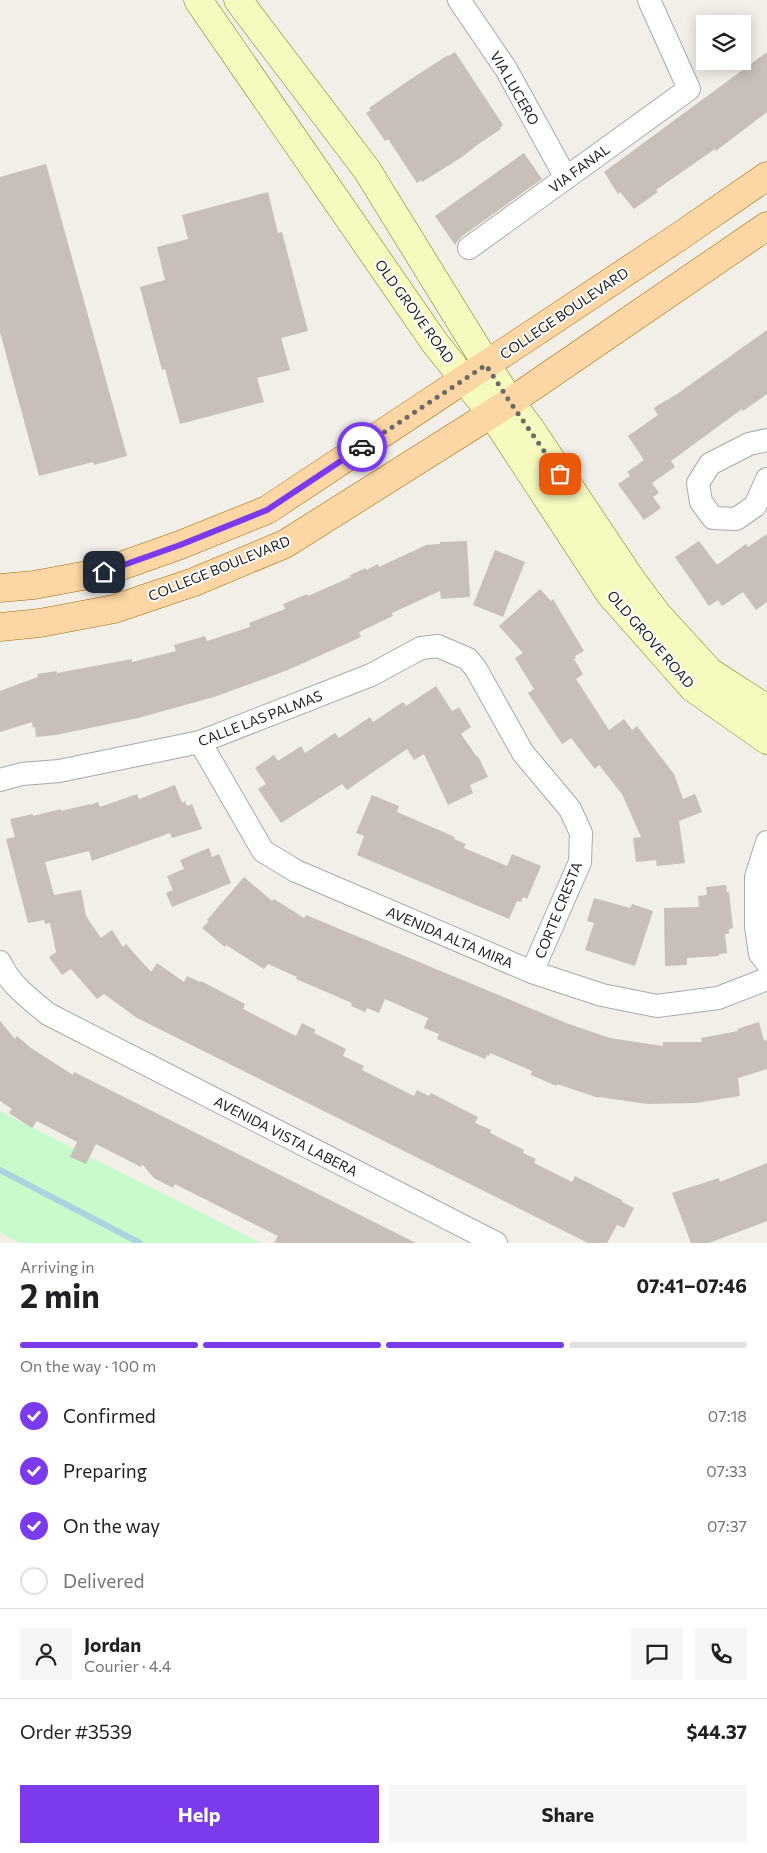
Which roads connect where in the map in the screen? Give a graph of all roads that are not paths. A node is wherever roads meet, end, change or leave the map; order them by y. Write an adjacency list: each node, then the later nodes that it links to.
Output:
1 (198, 0): 9 (main road, OLD GROVE ROAD)
2 (238, 0): 9 (main road, OLD GROVE ROAD)
3 (460, 0): 6 (street, VIA LUCERO)
4 (649, 0): 6 (street, VIA FANAL)
5 (767, 176): 9 (main road, COLLEGE BOULEVARD)
6 (566, 178): 8 (street, VIA FANAL)
7 (767, 226): 10 (main road, COLLEGE BOULEVARD)
8 (468, 248)
9 (476, 372): 10 (main road, OLD GROVE ROAD); 13 (main road, COLLEGE BOULEVARD)
10 (501, 408): 14 (main road, COLLEGE BOULEVARD); 16 (main road, OLD GROVE ROAD); 17 (main road, OLD GROVE ROAD)
11 (767, 440): 12 (street)
12 (767, 479)
13 (0, 588)
14 (0, 627)
15 (476, 669): 18 (street, CALLE LAS PALMAS); 23 (street, CORTE CRESTA)
16 (767, 708)
17 (767, 740)
18 (200, 742): 19 (street, CALLE LAS PALMAS); 23 (street, AVENIDA ALTA MIRA)
19 (0, 780)
20 (767, 842): 22 (street)
21 (0, 962): 25 (street, AVENIDA VISTA LABERA)
22 (767, 963)
23 (532, 972): 24 (street, AVENIDA ALTA MIRA)
24 (767, 978)
25 (496, 1243)

